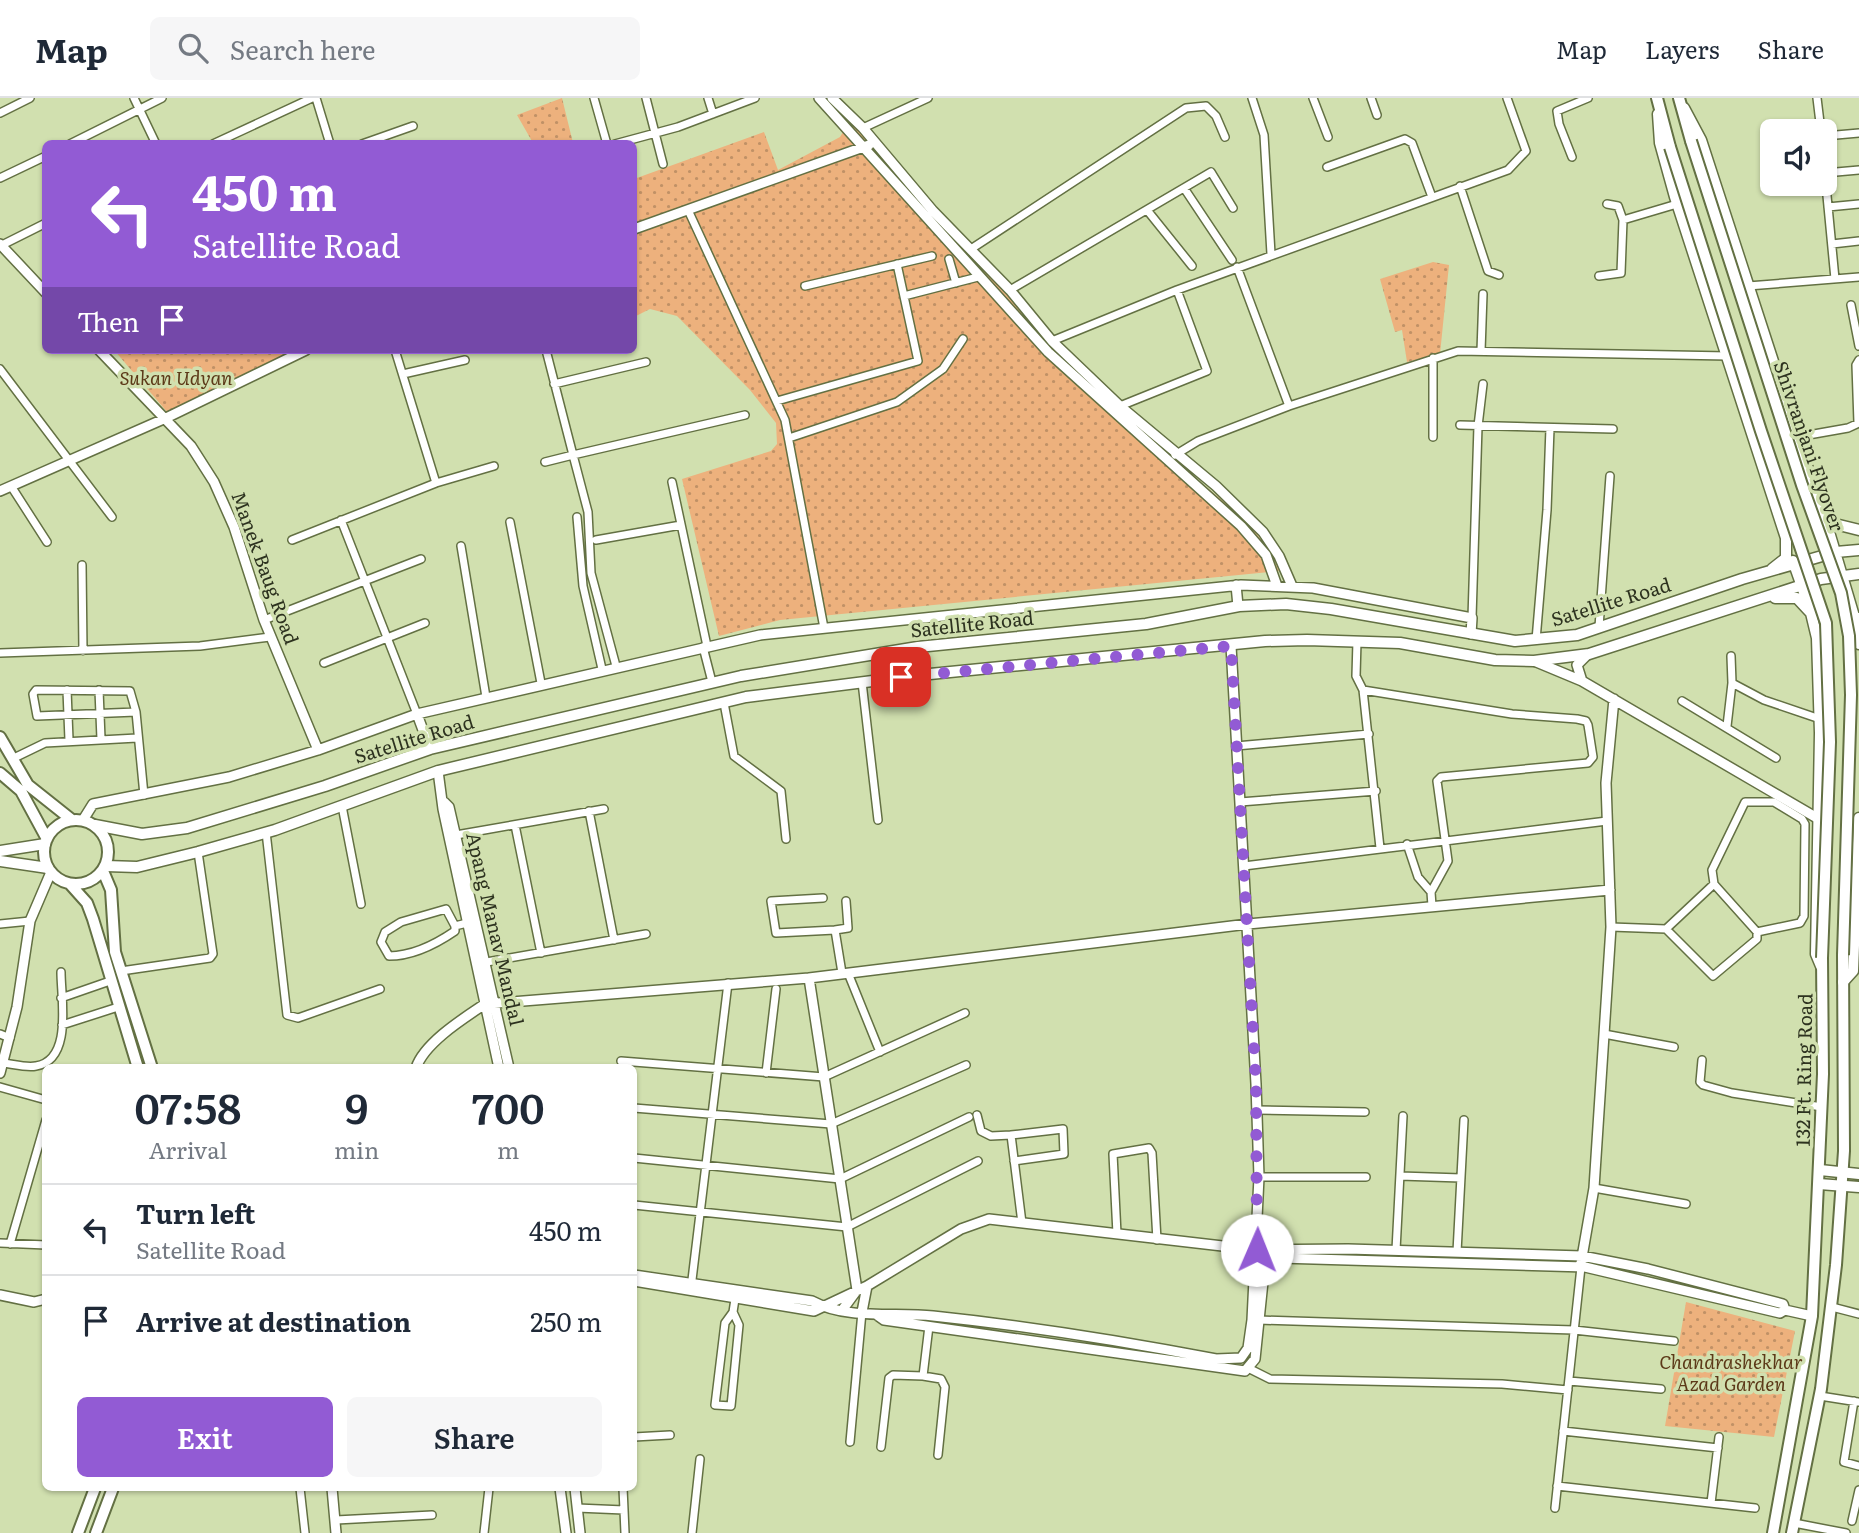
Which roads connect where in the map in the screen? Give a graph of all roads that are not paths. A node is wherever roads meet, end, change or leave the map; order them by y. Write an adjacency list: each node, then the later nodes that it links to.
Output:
1 (30, 98): 21 (street)
2 (134, 98): 20 (street)
3 (162, 98): 20 (street)
4 (314, 98): 34 (street); 35 (street)
5 (594, 98): 37 (street)
6 (646, 98): 27 (street)
7 (708, 98): 22 (street)
8 (755, 98): 22 (street)
9 (820, 98): 40 (street)
10 (832, 98): 26 (street)
11 (928, 98): 26 (street)
12 (1252, 98): 66 (street)
13 (1313, 98): 31 (street)
14 (1371, 98): 23 (street)
15 (1507, 98): 48 (street)
16 (1588, 98): 41 (street)
17 (1657, 98): 53 (main road); 256 (main road, Shivranjani Flyover, bridge)
18 (1679, 98): 79 (main road); 262 (main road, Shivranjani Flyover, bridge)
19 (1817, 98): 24 (street)
20 (139, 109): 32 (street); 33 (street)
21 (0, 113)
22 (713, 114): 27 (street)
23 (1377, 115)
24 (1820, 119)
25 (413, 126): 36 (street)
26 (863, 128): 39 (street)
27 (655, 134): 38 (street); 43 (street)
28 (1859, 134): 29 (street)
29 (1837, 135)
30 (1225, 137): 65 (street)
31 (1328, 137)
32 (78, 140)
33 (154, 140)
34 (223, 140)
35 (329, 140)
36 (373, 140)
37 (606, 140)
38 (631, 140)
39 (876, 143): 40 (street); 65 (street)
40 (866, 146): 57 (street); 74 (street)
41 (1572, 157)
42 (42, 158): 47 (street)
43 (663, 164)
44 (1327, 167): 51 (street)
45 (1859, 170): 46 (street)
46 (1837, 173)
47 (0, 178)
48 (1460, 187): 51 (street); 72 (street)
49 (1184, 188): 56 (street); 58 (street); 70 (street)
50 (1827, 196): 55 (street)
51 (1432, 197): 66 (street)
52 (1607, 204): 59 (street)
53 (1677, 204): 59 (street); 94 (main road)
54 (1859, 204): 55 (street)
55 (1828, 207): 63 (street)
56 (1233, 208)
57 (688, 210): 61 (street); 103 (street)
58 (1147, 210): 71 (street); 82 (street)
59 (1623, 220): 73 (street)
60 (42, 225): 64 (street)
61 (637, 228)
62 (1859, 241): 63 (street)
63 (1832, 244): 76 (street)
64 (0, 245): 80 (street)
65 (971, 249): 82 (street)
66 (1271, 254): 70 (street)
67 (932, 256): 69 (street)
68 (949, 259): 77 (street)
69 (897, 264): 78 (street); 84 (street)
70 (1234, 264): 81 (street); 105 (street)
71 (1192, 266)
72 (1499, 275)
73 (1598, 276)
74 (978, 277): 77 (street); 119 (street)
75 (1859, 277): 76 (street)
76 (1835, 279): 79 (street)
77 (956, 283): 84 (street)
78 (805, 286)
79 (1748, 286): 114 (main road)
80 (42, 289)
81 (1177, 289): 87 (street); 104 (street)
82 (1010, 290): 87 (street)
83 (1483, 294): 89 (street)
84 (904, 296): 103 (street)
85 (1851, 305): 88 (street)
86 (963, 339): 115 (street)
87 (1052, 341): 104 (street)
88 (1859, 346)
89 (1481, 351): 94 (street); 95 (street)
90 (103, 354): 107 (street, Manek Baug Road)
91 (298, 354): 107 (street)
92 (396, 354): 100 (street)
93 (547, 354): 101 (street)
94 (1728, 355): 133 (main road)
95 (1433, 358): 105 (street); 113 (street)
96 (465, 360): 100 (street)
97 (1859, 360): 108 (street)
98 (646, 362): 101 (street)
99 (0, 369): 118 (street)
100 (403, 374): 124 (street)
101 (554, 383): 117 (street)
102 (1483, 384): 110 (street)
103 (777, 401): 115 (street)
104 (1120, 406): 116 (street)
105 (1289, 406): 116 (street)
106 (745, 415): 117 (street)
107 (166, 418): 118 (street); 156 (street, Manek Baug Road)
108 (1859, 423): 114 (street)
109 (1460, 425): 110 (street)
110 (1478, 426): 111 (street); 154 (street)
111 (1550, 428): 112 (street); 163 (street)
112 (1613, 429)
113 (1433, 437)
114 (1797, 437): 126 (main road)
115 (789, 438): 159 (street)
116 (1178, 453): 119 (street); 149 (street)
117 (573, 455): 120 (street); 174 (street)
118 (70, 460): 125 (street); 127 (street)
119 (1168, 460): 148 (street)
120 (545, 462)
121 (494, 466): 124 (street)
122 (1610, 476): 158 (street)
123 (672, 482): 131 (street)
124 (436, 483): 129 (street)
125 (4, 487): 136 (street)
126 (1824, 515): 132 (main road); 139 (main road)
127 (112, 517)
128 (577, 517): 175 (street)
129 (341, 520): 134 (street); 146 (street)
130 (510, 522): 180 (street)
131 (681, 525): 135 (street); 167 (street)
132 (1859, 530)
133 (1786, 538): 142 (main road); 145 (main road)
134 (292, 540)
135 (596, 540)
136 (47, 542)
137 (461, 546): 184 (street)
138 (1859, 550): 139 (main road, Satellite Road)
139 (1836, 552): 142 (main road, Satellite Road); 144 (main road)
140 (421, 559): 146 (street)
141 (82, 565): 168 (street)
142 (1795, 566): 145 (main road, Satellite Road); 150 (main road)
143 (1859, 573): 144 (main road, Satellite Road)
144 (1843, 576): 150 (main road, Satellite Road); 155 (main road)
145 (1742, 579): 158 (main road, Satellite Road)
146 (365, 582): 156 (street); 162 (street)
147 (1236, 585): 148 (street); 152 (street); 159 (street)
148 (1278, 586): 149 (street)
149 (1292, 586): 154 (street)
150 (1801, 586): 151 (main road, Satellite Road); 153 (main road)
151 (1748, 603): 153 (main road); 170 (main road, Satellite Road)
152 (1238, 606): 160 (main road, Satellite Road); 177 (main road, Satellite Road)
153 (1811, 613): 192 (main road)
154 (1472, 618): 160 (street)
155 (1858, 620): 165 (main road)
156 (264, 621): 161 (street, Manek Baug Road)
157 (425, 623): 162 (street)
158 (1599, 627): 163 (main road, Satellite Road)
159 (824, 628): 167 (street)
160 (1471, 634): 163 (main road, Satellite Road)
161 (270, 636): 168 (street); 201 (street, Manek Baug Road)
162 (388, 639): 173 (street); 190 (street)
163 (1536, 640)
164 (1357, 641): 166 (main road, Satellite Road); 172 (main road, Satellite Road); 183 (street)
165 (1859, 644)
166 (1231, 646): 178 (main road, Satellite Road); 199 (street)
167 (705, 647): 174 (street); 177 (street)
168 (83, 651): 169 (street)
169 (0, 653)
170 (1589, 654): 172 (main road, Satellite Road); 176 (street)
171 (1731, 656): 179 (street)
172 (1534, 661): 176 (street)
173 (324, 663)
174 (616, 666): 175 (street)
175 (603, 669): 180 (street)
176 (1582, 681): 185 (street)
177 (712, 682): 200 (main road, Satellite Road)
178 (862, 682): 187 (main road, Satellite Road); 216 (street)
179 (1732, 683): 192 (street); 193 (street)
180 (541, 684): 184 (street)
181 (67, 690): 182 (street); 191 (street); 191 (street)
182 (99, 690): 188 (street); 189 (street)
183 (1363, 690): 194 (street); 224 (street)
184 (486, 697): 190 (street)
185 (1614, 699): 213 (street); 217 (street)
186 (1682, 701): 193 (street)
187 (724, 703): 204 (main road, Satellite Road); 223 (street)
188 (136, 712): 189 (street); 196 (street)
189 (100, 713): 191 (street); 197 (street)
190 (417, 714): 200 (street); 201 (street)
191 (68, 715): 198 (street)
192 (1819, 719): 213 (main road)
193 (1727, 726): 203 (street)
194 (1369, 734): 199 (street); 206 (street)
195 (0, 737): 202 (main road)
196 (137, 738): 197 (street); 207 (street)
197 (102, 739): 198 (street)
198 (69, 740): 202 (street)
199 (1236, 746): 209 (street)
200 (430, 749): 219 (main road, Satellite Road)
201 (318, 750): 207 (street)
202 (14, 758): 215 (main road)
203 (1776, 758)
204 (438, 771): 208 (street); 210 (main road, Satellite Road)
205 (0, 773): 225 (main road)
206 (1376, 791): 209 (street); 227 (street)
207 (144, 795): 215 (street)
208 (444, 802): 222 (street, Apang Manav Mandal); 244 (street)
209 (1240, 802): 232 (street)
210 (342, 806): 221 (main road, Satellite Road); 241 (street)
211 (604, 809): 212 (street)
212 (589, 811): 220 (street); 253 (street)
213 (1817, 818): 256 (main road)
214 (1859, 818): 218 (main road)
215 (78, 820): 219 (main road); 225 (main road)
216 (878, 820)
217 (1608, 821): 224 (street); 237 (street)
218 (1859, 824): 230 (main road)
219 (95, 825): 233 (main road)
220 (515, 825): 222 (street); 254 (street)
221 (266, 832): 229 (main road, Satellite Road); 264 (street)
222 (456, 835): 255 (street, Apang Manav Mandal)
223 (786, 839)
224 (1447, 840): 226 (street); 238 (street)
225 (46, 841): 228 (main road); 234 (main road)
226 (1407, 844): 227 (street); 238 (street)
227 (1380, 848): 232 (street)
228 (0, 851)
229 (198, 852): 233 (main road, Satellite Road); 257 (street)
230 (1858, 856): 262 (main road)
231 (0, 861): 234 (main road)
232 (1244, 866): 246 (street)
233 (104, 868): 235 (main road); 257 (main road)
234 (49, 870): 235 (main road); 243 (street)
235 (70, 884): 261 (main road)
236 (1714, 884): 249 (street); 251 (street); 251 (street)
237 (1610, 890): 242 (street); 248 (street)
238 (1431, 892): 242 (street)
239 (823, 898): 250 (street)
240 (846, 901): 250 (street)
241 (361, 904)
242 (1432, 906): 246 (street)
243 (30, 921): 245 (street); 273 (street)
244 (467, 923): 247 (street); 255 (street)
245 (0, 924)
246 (1248, 924): 259 (street); 293 (street)
247 (455, 926): 247 (street)
248 (1611, 927): 249 (street); 272 (street)
249 (1666, 929): 251 (street)
250 (835, 930): 259 (street)
251 (1758, 932)
252 (646, 934): 253 (street)
253 (614, 940): 254 (street)
254 (541, 953): 255 (street)
255 (481, 963): 267 (street, Apang Manav Mandal)
256 (1822, 970): 291 (main road, 132 Ft. Ring Road)
257 (121, 971): 280 (main road)
258 (61, 972): 266 (street)
259 (845, 973): 260 (street); 275 (street)
260 (809, 978): 263 (street); 288 (street)
261 (110, 981): 266 (street); 268 (main road)
262 (1843, 982): 306 (main road, 132 Ft. Ring Road)
263 (728, 983): 267 (street); 285 (street)
264 (380, 989)
265 (776, 989): 287 (street)
266 (61, 998): 270 (street)
267 (490, 1004): 281 (street); 282 (street); 283 (street, Apang Manav Mandal)
268 (118, 1007): 270 (street); 279 (main road)
269 (965, 1013): 275 (street)
270 (62, 1025): 278 (street)
271 (0, 1034): 273 (street)
272 (1604, 1034): 274 (street); 315 (street)
273 (10, 1038): 278 (street)
274 (1674, 1047)
275 (880, 1052): 288 (street)
276 (621, 1060): 285 (street)
277 (1702, 1060): 291 (street)
278 (3, 1063): 286 (street)
279 (137, 1064)
280 (151, 1064)
281 (417, 1064)
282 (498, 1064)
283 (508, 1064)
284 (966, 1065): 298 (street)
285 (718, 1070): 287 (street); 295 (street)
286 (0, 1073)
287 (766, 1073): 288 (street)
288 (824, 1077): 298 (street)
289 (0, 1087): 290 (street)
290 (42, 1099)
291 (1822, 1107): 305 (main road, 132 Ft. Ring Road)
292 (637, 1108): 295 (street)
293 (1257, 1110): 294 (street); 309 (street)
294 (1365, 1112)
295 (712, 1115): 298 (street); 304 (street)
296 (1403, 1116): 308 (street)
297 (1464, 1121): 311 (street)
298 (831, 1124): 312 (street)
299 (42, 1134): 325 (street)
300 (1011, 1135): 303 (street); 303 (street); 312 (street)
301 (637, 1158): 304 (street)
302 (978, 1161): 321 (street)
303 (1014, 1161): 320 (street)
304 (706, 1164): 312 (street); 319 (street)
305 (1820, 1170): 306 (main road); 313 (main road, 132 Ft. Ring Road)
306 (1844, 1171): 307 (main road); 314 (main road, 132 Ft. Ring Road)
307 (1859, 1174)
308 (1400, 1176): 311 (street); 328 (street)
309 (1259, 1177): 310 (street); 327 (street)
310 (1366, 1177)
311 (1461, 1178): 329 (street)
312 (840, 1179): 321 (street)
313 (1819, 1184): 314 (main road); 345 (main road)
314 (1843, 1186): 316 (main road); 340 (main road)
315 (1594, 1188): 317 (street); 330 (street)
316 (1859, 1188)
317 (1686, 1204)
318 (637, 1205): 319 (street)
319 (701, 1213): 321 (street); 334 (street)
320 (1022, 1223): 322 (street); 335 (street)
321 (847, 1227): 335 (street)
322 (1117, 1234): 323 (street); 323 (street)
323 (1157, 1240): 327 (street)
324 (0, 1243): 325 (street)
325 (10, 1244): 326 (street)
326 (42, 1245)
327 (1257, 1250): 328 (street); 331 (street); 352 (street)
328 (1396, 1250): 329 (street)
329 (1457, 1252): 330 (street)
330 (1581, 1262): 331 (street); 345 (street); 348 (street)
331 (1271, 1263): 346 (street)
332 (637, 1276): 334 (street)
333 (637, 1281): 334 (street)
334 (692, 1286): 337 (street); 339 (street)
335 (862, 1288): 339 (street); 341 (street); 343 (street)
336 (0, 1295): 338 (street)
337 (735, 1299): 339 (street); 342 (street)
338 (42, 1300)
339 (821, 1306): 341 (street)
340 (1832, 1307): 344 (street); 358 (main road)
341 (843, 1310): 343 (street)
342 (733, 1312): 342 (street)
343 (862, 1312): 347 (street); 364 (street)
344 (1859, 1314)
345 (1812, 1316): 398 (main road)
346 (1259, 1320): 348 (street); 353 (street)
347 (930, 1321): 349 (street); 351 (street); 354 (street)
348 (1574, 1330): 350 (street); 355 (street)
349 (1071, 1335): 351 (street); 352 (street)
350 (1674, 1341)
351 (1071, 1346): 353 (street)
352 (1241, 1358): 353 (street)
353 (1250, 1369): 357 (street)
354 (923, 1376): 365 (street); 367 (street)
355 (1569, 1381): 356 (street); 357 (street)
356 (1661, 1389)
357 (1568, 1390): 360 (street)
358 (1820, 1395): 359 (street); 388 (main road)
359 (1857, 1402): 369 (street)
360 (1563, 1431): 366 (street); 370 (street)
361 (670, 1436): 362 (street)
362 (637, 1437)
363 (1719, 1437): 366 (street)
364 (850, 1442)
365 (881, 1447)
366 (1718, 1448): 380 (street)
367 (938, 1455)
368 (700, 1458): 397 (street)
369 (1859, 1466)
370 (1558, 1486): 380 (street); 382 (street)
371 (1859, 1490): 387 (street)
372 (94, 1491): 389 (main road)
373 (112, 1491): 390 (main road)
374 (300, 1491): 391 (street)
375 (332, 1491): 386 (street)
376 (489, 1491): 393 (street)
377 (560, 1491): 394 (street)
378 (575, 1491): 381 (street)
379 (623, 1491): 384 (street)
380 (1711, 1503): 383 (street)
381 (577, 1508): 384 (street); 395 (street)
382 (1555, 1508)
383 (1755, 1508)
384 (624, 1510): 396 (street)
385 (432, 1515): 386 (street)
386 (336, 1520): 392 (street)
387 (1852, 1521)
388 (1793, 1528): 399 (street)
389 (78, 1533)
390 (96, 1533)
391 (305, 1533)
392 (336, 1533)
393 (484, 1533)
394 (566, 1533)
395 (580, 1533)
396 (625, 1533)
397 (692, 1533)
398 (1773, 1533)
399 (1846, 1533)

